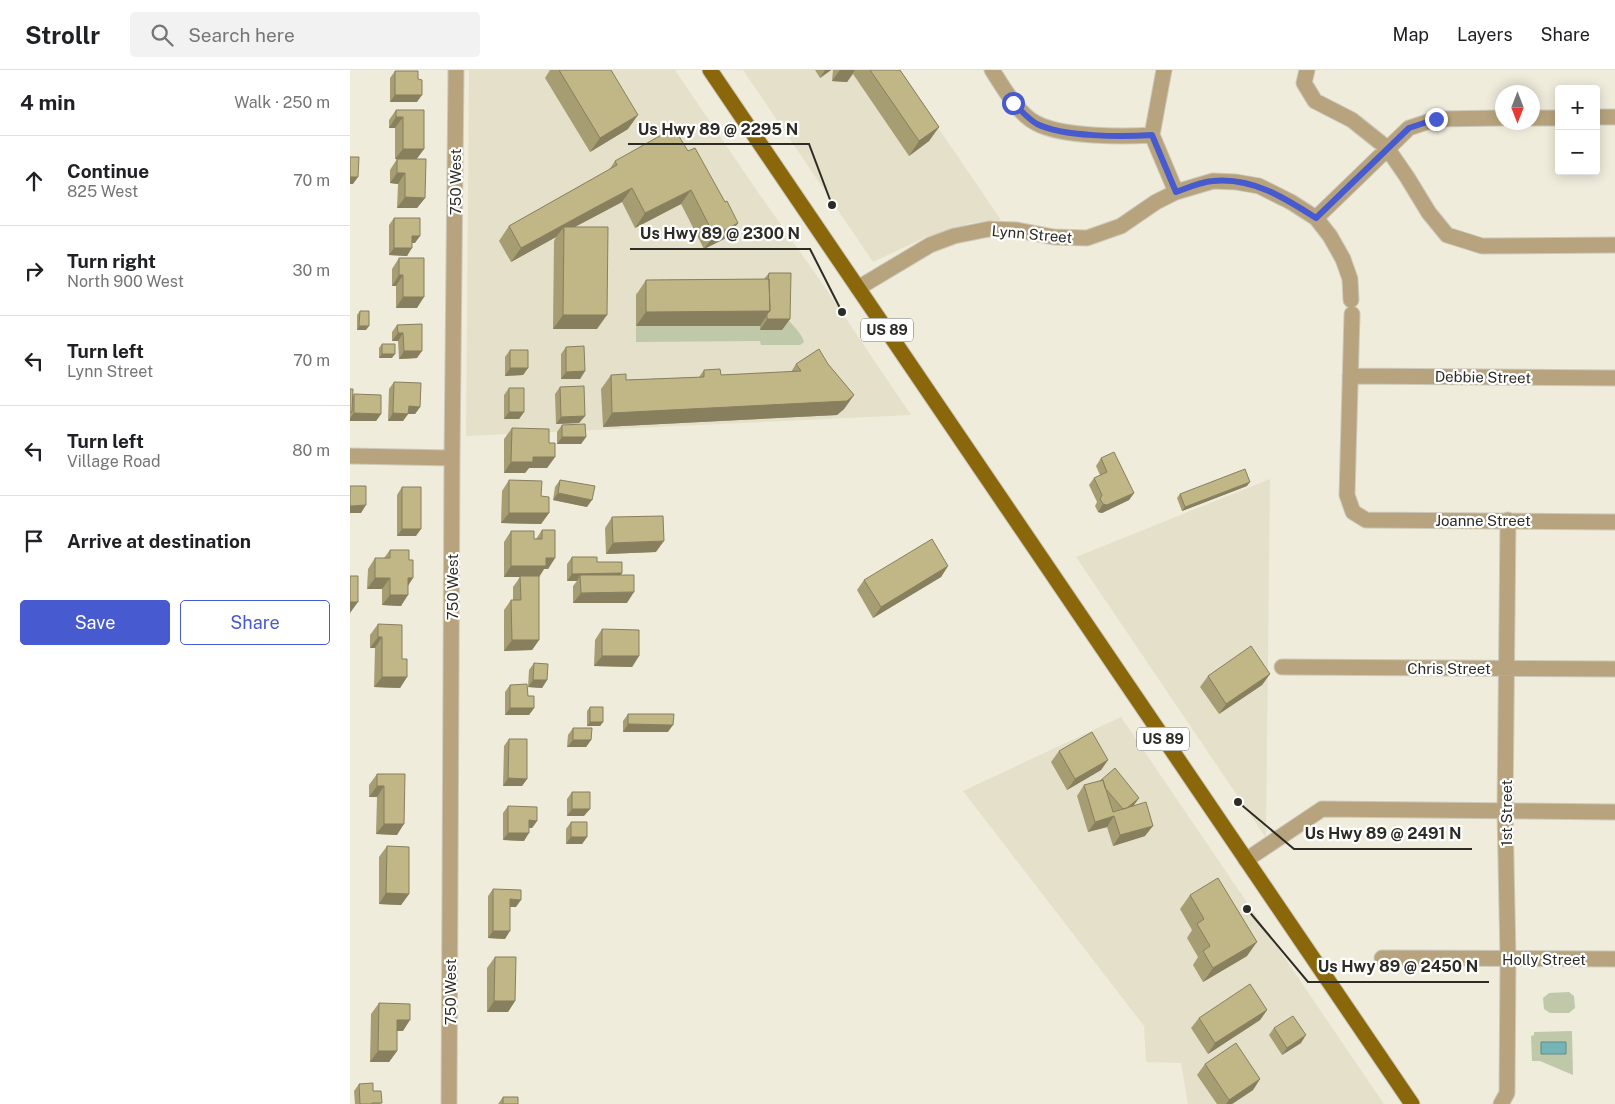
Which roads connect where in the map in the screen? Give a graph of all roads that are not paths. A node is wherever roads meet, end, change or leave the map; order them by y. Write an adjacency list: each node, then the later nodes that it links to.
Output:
1 (456, 70): 20 (street, 750 West)
2 (710, 70): 16 (main road, US 89)
3 (992, 70): 11 (street)
4 (1164, 70): 11 (street)
5 (1307, 70): 12 (street)
6 (1600, 117): 7 (street)
7 (1615, 117)
8 (1495, 118): 12 (street)
9 (1540, 118): 10 (street)
10 (1555, 118)
11 (1152, 135): 13 (street)
12 (1387, 148): 14 (street); 15 (street)
13 (1176, 192): 14 (street, Lynn Street); 16 (street, Lynn Street)
14 (1316, 218): 17 (street, Lynn Street)
15 (1615, 245)
16 (858, 288): 29 (main road, US 89)
17 (1350, 376): 18 (street, Debbie Street); 21 (street, Lynn Street)
18 (1615, 378)
19 (350, 456): 20 (street)
20 (452, 458): 33 (street, 750 West)
21 (1353, 512): 22 (street, Joanne Street)
22 (1508, 520): 23 (street, Joanne Street); 25 (street, 1st Street)
23 (1615, 522)
24 (1282, 667): 25 (street, Chris Street)
25 (1507, 668): 26 (street, Chris Street); 27 (street, 1st Street)
26 (1615, 669)
27 (1505, 811): 28 (street); 29 (street); 31 (street, 1st Street)
28 (1615, 812)
29 (1246, 860): 34 (main road, US 89)
30 (1382, 958): 31 (street, Holly Street)
31 (1508, 959): 32 (street, Holly Street); 35 (street, 1st Street)
32 (1615, 959)
33 (449, 1104)
34 (1412, 1104)
35 (1501, 1104)

